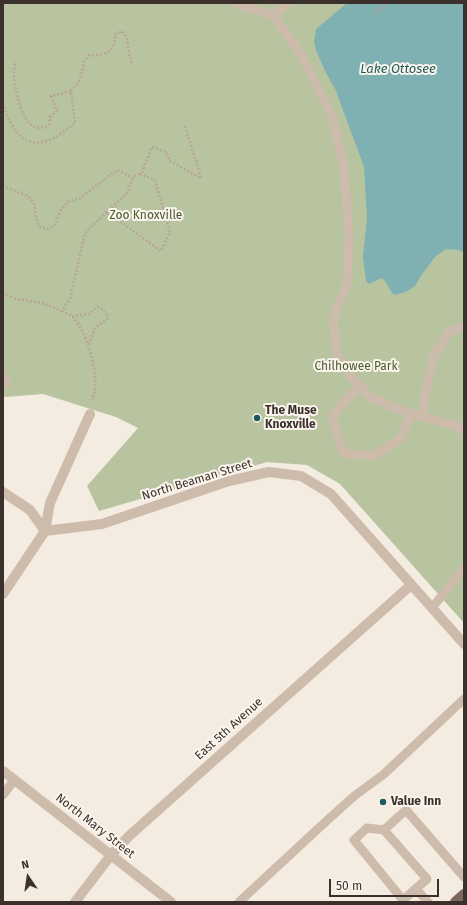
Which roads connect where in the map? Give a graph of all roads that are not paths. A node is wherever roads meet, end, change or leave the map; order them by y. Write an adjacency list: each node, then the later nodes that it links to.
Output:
1 (238, 3): 3 (lane)
2 (288, 3): 3 (lane)
3 (272, 14): 5 (lane)
4 (464, 327): 8 (lane)
5 (359, 385): 7 (lane); 7 (lane)
6 (90, 414): 11 (street)
7 (412, 414): 8 (lane)
8 (423, 417): 9 (lane)
9 (464, 431)
10 (3, 492): 11 (street)
11 (45, 531): 13 (street, North Beaman Street); 14 (street)
12 (464, 568): 15 (lane)
13 (411, 585): 15 (street, North Beaman Street); 22 (street, East 5th Avenue)
14 (3, 594)
15 (432, 608): 16 (street, North Beaman Street)
16 (464, 644)
17 (464, 699): 28 (lane)
18 (3, 771): 19 (street, North Mary Street)
19 (14, 780): 20 (lane); 22 (street, North Mary Street)
20 (3, 795)
21 (384, 830): 23 (lane); 24 (lane); 24 (lane)
22 (111, 855): 26 (street, East 5th Avenue); 27 (street, North Mary Street)
23 (464, 877)
24 (416, 889): 29 (lane)
25 (464, 894): 30 (main road)
26 (75, 902)
27 (171, 902)
28 (239, 902)
29 (428, 902)
30 (454, 902)

